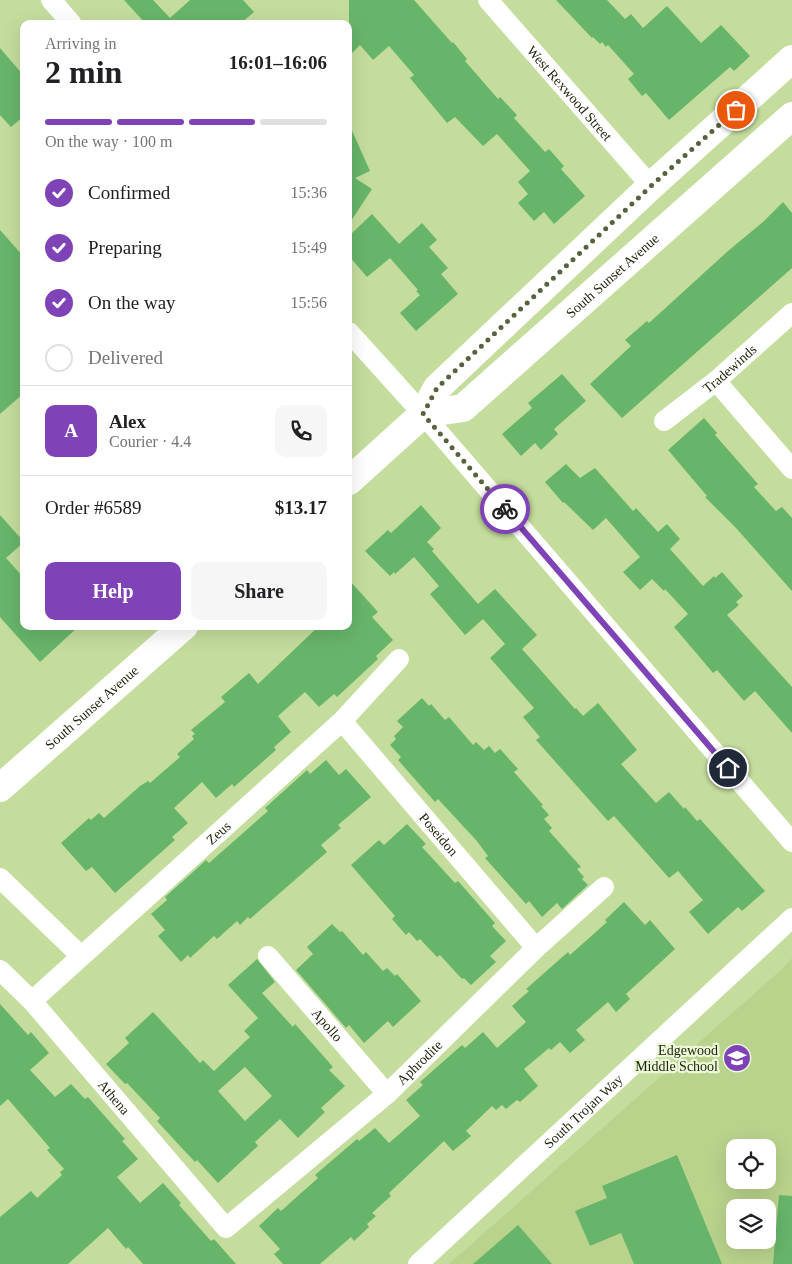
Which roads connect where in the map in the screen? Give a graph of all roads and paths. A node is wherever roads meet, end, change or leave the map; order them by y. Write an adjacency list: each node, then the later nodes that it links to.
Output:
1 (51, 0): 3 (street)
2 (488, 0): 6 (street, West Rexwood Street)
3 (68, 20)
4 (792, 59): 6 (main road)
5 (792, 116): 10 (main road, South Sunset Avenue)
6 (651, 186): 10 (main road)
7 (792, 313): 9 (street, Tradewinds)
8 (352, 335): 10 (street)
9 (716, 381): 11 (street, Tradewinds); 12 (street)
10 (423, 414): 13 (main road); 18 (street)
11 (664, 421)
12 (792, 469)
13 (352, 478)
14 (179, 630): 17 (main road, South Sunset Avenue)
15 (398, 659): 16 (street, Zeus)
16 (342, 721): 22 (street, Poseidon); 23 (street, Zeus)
17 (0, 788)
18 (792, 842)
19 (0, 878): 23 (street)
20 (604, 887): 22 (street, Aphrodite)
21 (792, 918): 29 (street, South Trojan Way)
22 (536, 948): 27 (street, Aphrodite)
23 (81, 956): 26 (street, Zeus)
24 (268, 956): 27 (street, Apollo)
25 (0, 970): 26 (street, Athena)
26 (32, 1001): 28 (street, Athena)
27 (387, 1094): 28 (street, Aphrodite)
28 (226, 1228)
29 (418, 1264)

